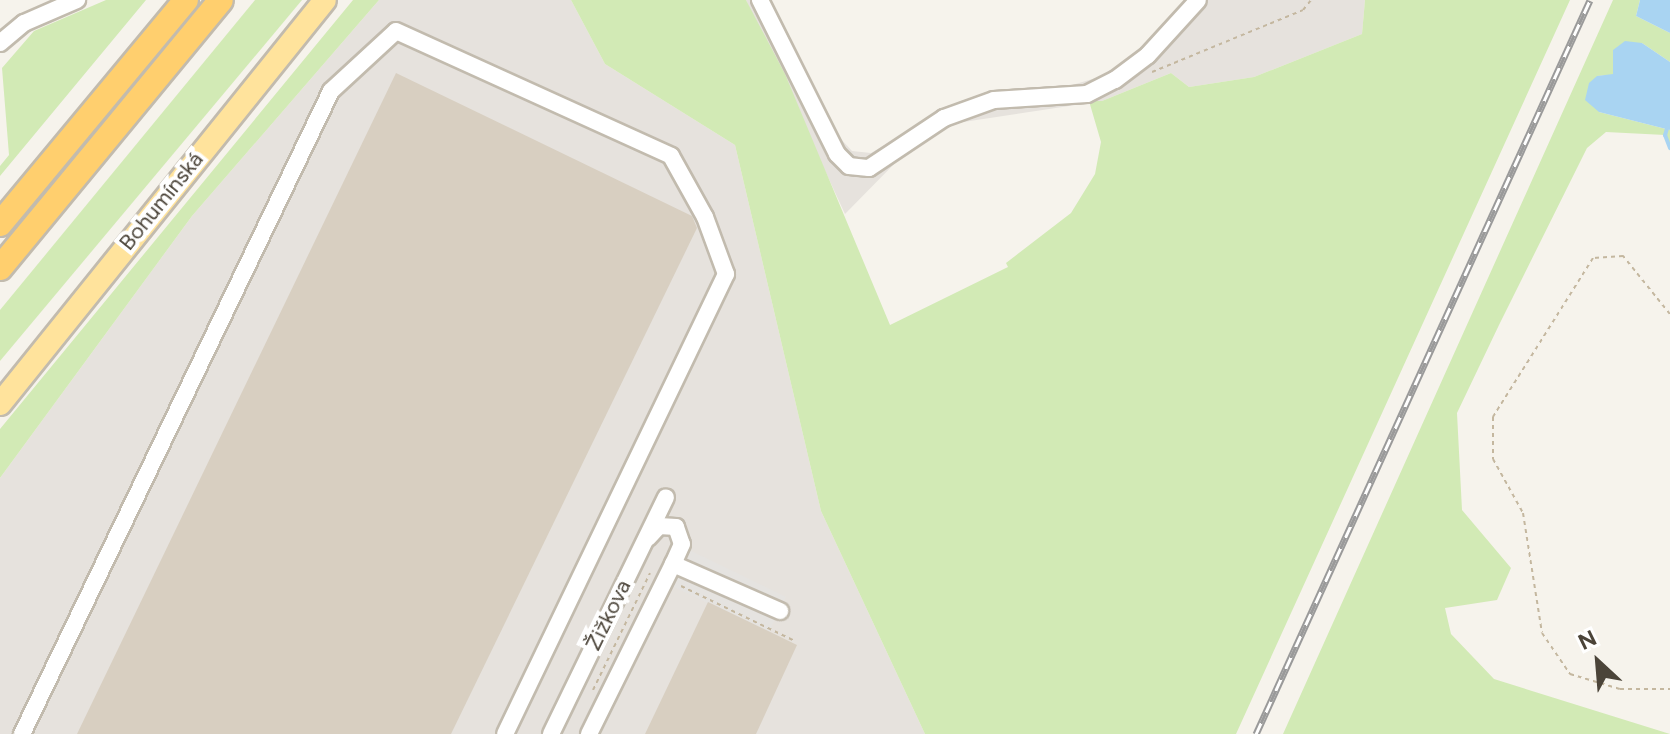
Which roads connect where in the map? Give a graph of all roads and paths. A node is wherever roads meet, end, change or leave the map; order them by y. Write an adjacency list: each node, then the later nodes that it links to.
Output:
1 (77, 0): 8 (street)
2 (186, 0): 10 (highway)
3 (221, 0): 11 (highway)
4 (325, 0): 13 (main road, Bohumínská)
5 (760, 0): 6 (street)
6 (1198, 0)
7 (1311, 0): 9 (path)
8 (0, 43)
9 (1146, 75)
10 (0, 224)
11 (0, 268)
12 (1670, 314): 19 (path)
13 (0, 404)
14 (666, 497): 15 (street, Žižkova)
15 (638, 551): 16 (street); 22 (street, Žižkova)
16 (670, 572): 17 (street); 18 (path); 23 (street)
17 (780, 611)
18 (795, 641)
19 (1670, 689)
20 (22, 734): 21 (street)
21 (505, 734)
22 (551, 734)
23 (589, 734)

